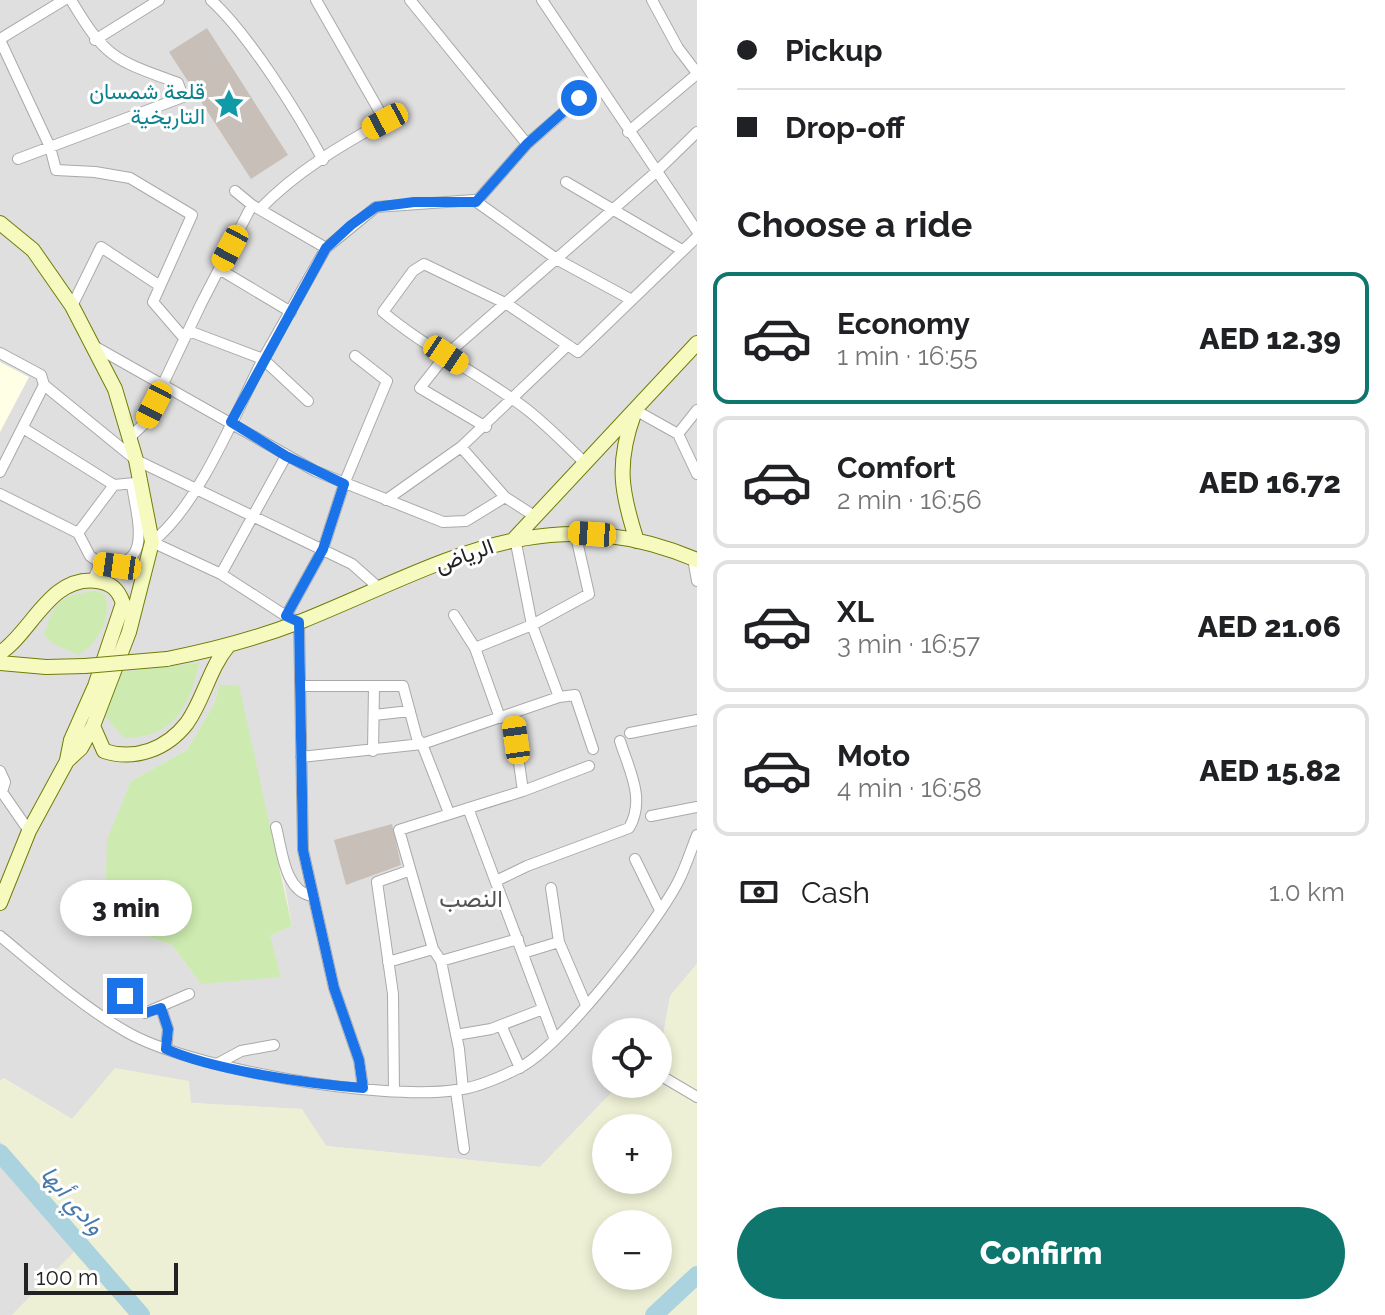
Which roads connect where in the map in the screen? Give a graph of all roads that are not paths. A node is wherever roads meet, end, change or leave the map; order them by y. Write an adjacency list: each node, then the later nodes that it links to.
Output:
1 (64, 0): 9 (street)
2 (71, 0): 10 (street)
3 (159, 0): 10 (street)
4 (211, 0): 18 (street)
5 (316, 0): 18 (street)
6 (410, 0): 15 (street)
7 (542, 0): 12 (street)
8 (652, 0): 11 (street)
9 (0, 40): 16 (street)
10 (95, 40): 16 (street)
11 (697, 74): 13 (street)
12 (596, 84): 13 (street); 15 (street)
13 (628, 132): 19 (street)
14 (697, 132): 19 (street)
15 (527, 144): 22 (street)
16 (50, 147): 17 (street); 31 (street)
17 (18, 159)
18 (323, 160): 23 (street)
19 (656, 172): 24 (street); 26 (street)
20 (566, 182): 24 (street)
21 (235, 191): 23 (street)
22 (476, 202): 27 (street); 29 (street)
23 (257, 207): 27 (street); 30 (street)
24 (614, 210): 28 (street); 29 (street)
25 (0, 223): 34 (street)
26 (697, 234): 28 (street)
27 (326, 248): 35 (street)
28 (682, 250): 32 (street)
29 (558, 260): 32 (street); 33 (street)
30 (219, 269): 35 (street); 36 (street)
31 (160, 286): 34 (street); 36 (street)
32 (630, 299): 38 (street)
33 (507, 304): 38 (street); 41 (street); 41 (street)
34 (72, 306): 39 (street)
35 (291, 312): 43 (street)
36 (187, 334): 43 (street); 45 (street)
37 (697, 343): 48 (street)
38 (568, 345): 46 (street)
39 (94, 346): 45 (street); 54 (street)
40 (0, 353): 44 (street)
41 (446, 355): 46 (street); 51 (street)
42 (355, 356): 62 (street)
43 (263, 359): 47 (street); 50 (street)
44 (44, 385): 52 (street); 57 (street)
45 (164, 385): 50 (street); 54 (street)
46 (512, 399): 51 (street); 58 (street)
47 (308, 401)
48 (635, 410): 53 (street); 58 (street); 73 (street)
49 (697, 410): 53 (street)
50 (231, 422): 56 (street); 64 (street)
51 (486, 427): 55 (street)
52 (23, 428): 59 (street); 63 (street)
53 (678, 434): 60 (street)
54 (129, 438): 57 (street)
55 (461, 447): 66 (street); 67 (street)
56 (286, 456): 62 (street); 68 (street)
57 (136, 460): 61 (street); 64 (street)
58 (584, 462): 69 (street)
59 (0, 472)
60 (697, 474)
61 (136, 482): 63 (street); 74 (street); 77 (street)
62 (344, 484): 67 (street); 75 (street)
63 (114, 485): 71 (street)
64 (197, 487): 68 (street); 74 (street)
65 (0, 494): 71 (street)
66 (505, 497): 67 (street); 69 (street)
67 (386, 500)
68 (252, 515): 75 (street); 78 (street)
69 (536, 517): 72 (street)
70 (575, 532): 72 (street, الرياض); 73 (street, الرياض); 84 (street)
71 (78, 533): 77 (street)
72 (515, 538): 81 (street, الرياض); 84 (street)
73 (637, 541): 76 (street, الرياض)
74 (152, 542): 78 (street); 97 (street)
75 (323, 549): 81 (street); 83 (street)
76 (695, 559): 80 (street)
77 (100, 563): 79 (street)
78 (221, 574): 83 (street)
79 (93, 580): 87 (street); 104 (street)
80 (697, 581)
81 (379, 588): 83 (street, الرياض)
82 (454, 615): 86 (street)
83 (292, 619): 85 (street, الرياض); 89 (street)
84 (532, 625): 86 (street); 91 (street)
85 (228, 645): 88 (street, الرياض, bridge); 97 (street)
86 (475, 648): 95 (street)
87 (0, 653)
88 (0, 663)
89 (301, 686): 90 (street); 103 (street)
90 (374, 686): 92 (street); 94 (street)
91 (559, 697): 93 (street); 101 (street)
92 (410, 711): 94 (street); 100 (street)
93 (512, 714): 95 (street); 107 (street)
94 (374, 715): 102 (street)
95 (500, 718): 100 (street)
96 (697, 720): 98 (street)
97 (93, 726): 104 (street)
98 (630, 733)
99 (620, 741): 118 (street)
100 (422, 744): 102 (street); 111 (street)
101 (593, 749)
102 (373, 751): 103 (street)
103 (301, 757): 120 (street)
104 (67, 761): 114 (street)
105 (589, 766): 107 (street)
106 (0, 771): 108 (street)
107 (523, 791): 110 (street)
108 (1, 792): 114 (street)
109 (697, 807): 112 (street)
110 (468, 808): 111 (street); 118 (street)
111 (449, 813): 117 (street)
112 (651, 816)
113 (276, 827): 120 (street)
114 (29, 831): 121 (street)
115 (697, 835): 122 (street)
116 (635, 859): 122 (street)
117 (408, 871): 126 (street); 129 (street)
118 (496, 881): 124 (street)
119 (551, 888): 125 (street)
120 (312, 896): 143 (street)
121 (0, 903)
122 (660, 910): 132 (street)
123 (0, 936): 139 (street)
124 (518, 939): 127 (street); 128 (street)
125 (559, 942): 127 (street); 132 (street)
126 (433, 949): 128 (street); 129 (street)
127 (523, 953): 134 (street)
128 (441, 961): 136 (street)
129 (388, 962): 145 (street)
130 (189, 994): 133 (street)
131 (125, 996): 133 (street)
132 (586, 1005): 137 (street)
133 (161, 1008): 139 (street)
134 (543, 1009): 135 (street); 137 (street)
135 (501, 1025): 136 (street); 141 (street)
136 (456, 1035): 144 (street)
137 (555, 1040): 141 (street)
138 (274, 1045): 140 (street)
139 (166, 1049): 140 (street)
140 (217, 1064): 143 (street)
141 (520, 1068): 144 (street)
142 (672, 1082): 146 (street)
143 (363, 1088): 145 (street)
144 (459, 1090): 145 (street); 147 (street)
145 (394, 1091)
146 (697, 1097)
147 (464, 1149)

